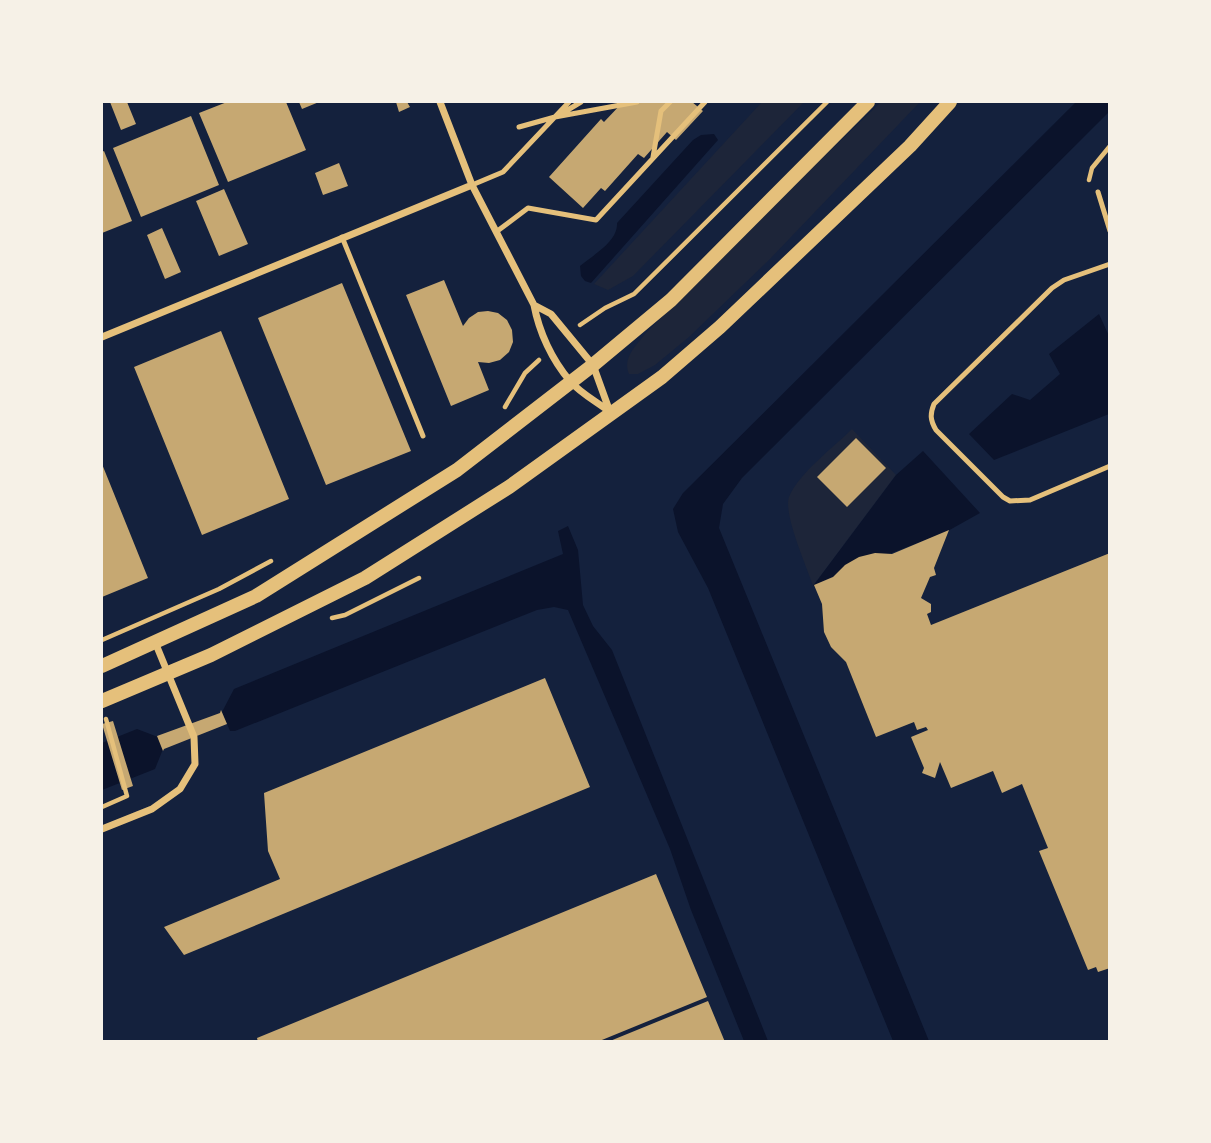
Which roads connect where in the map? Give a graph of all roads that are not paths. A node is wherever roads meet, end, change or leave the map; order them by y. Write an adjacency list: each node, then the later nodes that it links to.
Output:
1 (440, 102): 12 (street)
2 (569, 102): 9 (lane)
3 (581, 102): 9 (lane)
4 (637, 102): 9 (lane)
5 (670, 102): 11 (lane)
6 (705, 102): 11 (lane)
7 (868, 102): 20 (main road)
8 (950, 102): 22 (main road)
9 (555, 117): 10 (lane); 12 (lane)
10 (519, 127)
11 (653, 158): 15 (lane)
12 (472, 185): 15 (street); 16 (street)
13 (1098, 192): 14 (lane)
14 (1110, 231)
15 (496, 232): 18 (street)
16 (342, 237): 19 (street); 23 (lane)
17 (1110, 264): 24 (lane)
18 (534, 305): 20 (street); 21 (street)
19 (102, 337)
20 (593, 365): 21 (main road); 22 (street)
21 (570, 382): 22 (street); 25 (main road)
22 (610, 412): 27 (main road)
23 (423, 436)
24 (1110, 466)
25 (155, 642): 26 (main road); 27 (street)
26 (102, 666)
27 (168, 674): 28 (main road); 29 (street)
28 (102, 701)
29 (102, 829)

